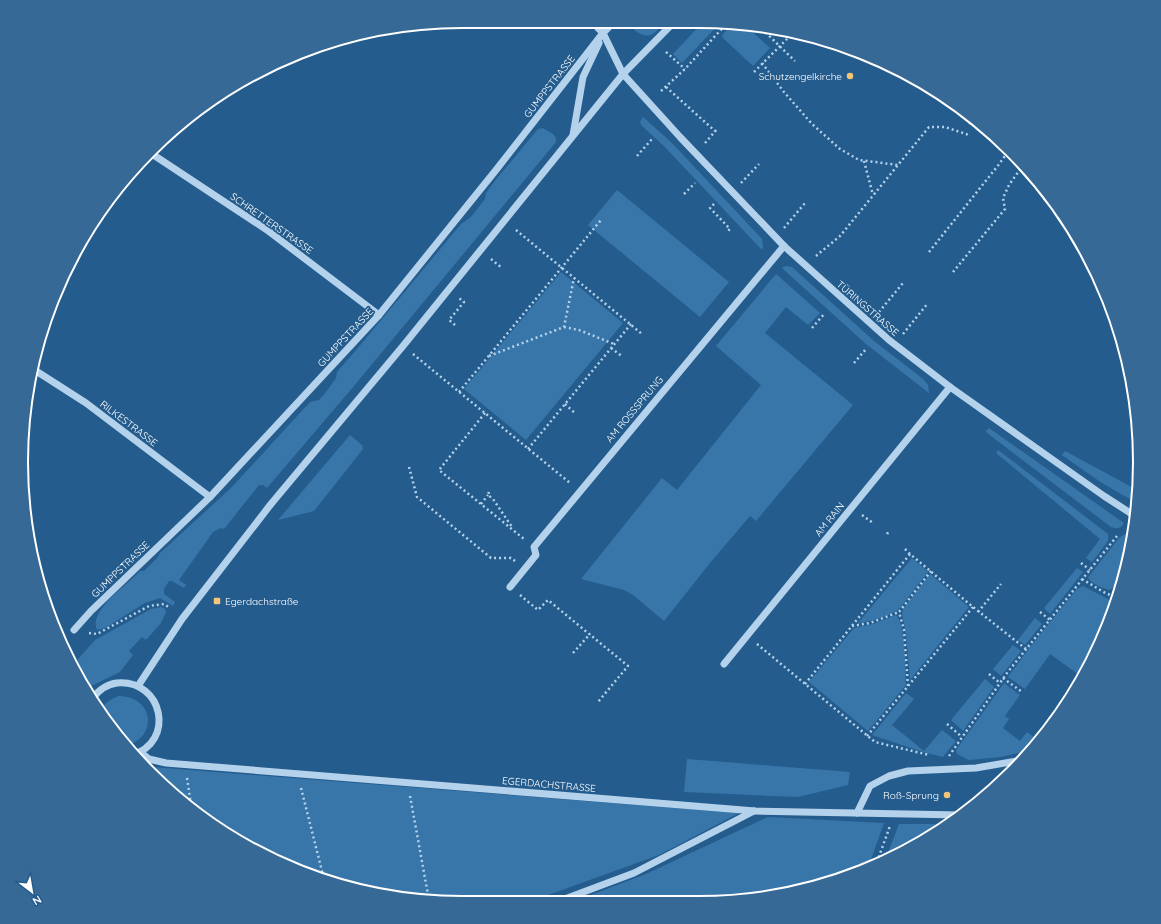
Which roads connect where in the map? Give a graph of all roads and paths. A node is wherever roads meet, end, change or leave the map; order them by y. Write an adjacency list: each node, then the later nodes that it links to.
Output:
1 (598, 28): 6 (street)
2 (605, 28): 6 (street)
3 (608, 28): 6 (street, GUMPPSTRASSE)
4 (668, 28): 15 (street, GUMPPSTRASSE)
5 (722, 29): 13 (path)
6 (603, 33): 15 (street); 19 (street, GUMPPSTRASSE); 52 (street, GUMPPSTRASSE)
7 (766, 34): 9 (path)
8 (789, 37): 9 (path)
9 (779, 46): 11 (path); 12 (path)
10 (666, 52): 13 (path)
11 (795, 61)
12 (762, 64): 14 (path); 25 (path)
13 (685, 69): 16 (path)
14 (754, 72)
15 (623, 74): 19 (street, GUMPPSTRASSE); 39 (street, TÜRINGSTRASSE)
16 (666, 87): 17 (path); 21 (path)
17 (661, 91)
18 (969, 135): 27 (path)
19 (572, 137): 60 (street, GUMPPSTRASSE)
20 (652, 139): 24 (path)
21 (704, 144)
22 (1006, 155): 40 (path)
23 (154, 156): 52 (street, SCHRETTERSTRASSE)
24 (637, 156)
25 (864, 161): 27 (path); 32 (path)
26 (759, 164): 30 (path)
27 (898, 165): 32 (path)
28 (1020, 170): 45 (path)
29 (695, 183): 31 (path)
30 (741, 183)
31 (684, 194)
32 (874, 195): 41 (path)
33 (805, 203): 36 (path)
34 (714, 204): 38 (path)
35 (601, 220): 43 (path)
36 (784, 228)
37 (516, 230): 43 (path)
38 (728, 231)
39 (784, 246): 67 (street, TÜRINGSTRASSE); 74 (street, AM ROSSSPRUNG)
40 (929, 252)
41 (814, 258)
42 (491, 259): 44 (path)
43 (562, 267): 46 (path); 63 (path)
44 (502, 268)
45 (953, 272)
46 (574, 277): 53 (path); 55 (path)
47 (903, 283): 51 (path)
48 (459, 298): 54 (path)
49 (928, 303): 58 (path)
50 (825, 313): 56 (path)
51 (878, 314)
52 (379, 315): 75 (street, GUMPPSTRASSE)
53 (631, 324): 57 (path); 59 (path)
54 (455, 325)
55 (564, 327): 59 (path); 63 (path)
56 (812, 328)
57 (642, 334)
58 (903, 334)
59 (614, 344): 61 (path)
60 (403, 346): 68 (path); 111 (street, GUMPPSTRASSE)
61 (612, 348): 64 (path); 69 (path)
62 (866, 349): 65 (path)
63 (488, 356): 68 (path)
64 (623, 357)
65 (854, 363)
66 (38, 371): 75 (street, RILKESTRASSE)
67 (950, 387): 77 (street, TÜRINGSTRASSE); 103 (street, AM RAIN)
68 (459, 392): 70 (path)
69 (564, 404): 71 (path); 72 (path)
70 (484, 413): 72 (path); 76 (path)
71 (576, 414)
72 (528, 449): 74 (path)
73 (409, 467): 86 (path)
74 (580, 491): 82 (street, AM ROSSSPRUNG)
75 (210, 497): 100 (street, GUMPPSTRASSE)
76 (481, 504): 78 (path); 78 (path)
77 (1130, 513)
78 (511, 528): 82 (path)
79 (889, 531): 80 (path)
80 (886, 534)
81 (1117, 536): 87 (path)
82 (534, 547): 86 (street, AM ROSSSPRUNG)
83 (905, 549): 84 (path)
84 (910, 554): 88 (path); 99 (path)
85 (1081, 563): 87 (path)
86 (525, 569): 91 (street, AM ROSSSPRUNG)
87 (1090, 570): 89 (path)
88 (931, 571): 93 (path); 95 (path)
89 (1082, 579): 92 (path); 98 (path)
90 (1001, 584): 96 (path)
91 (510, 588): 102 (path)
92 (1112, 595)
93 (973, 607): 96 (path); 112 (path)
94 (170, 608): 101 (path)
95 (899, 612): 99 (path); 112 (path)
96 (978, 612): 104 (path)
97 (1040, 612): 98 (path)
98 (1050, 620): 104 (path)
99 (852, 626): 110 (path)
100 (74, 630)
101 (97, 634)
102 (590, 634): 105 (path); 115 (path)
103 (747, 636): 106 (street, AM RAIN); 110 (path)
104 (1026, 649): 108 (path)
105 (573, 653)
106 (724, 664)
107 (989, 674): 109 (path)
108 (1003, 678): 109 (path); 113 (path)
109 (1000, 683): 118 (path)
110 (805, 684): 117 (path)
111 (138, 686): 114 (street); 119 (street)
112 (908, 687): 117 (path)
113 (1022, 692)
114 (96, 695)
115 (598, 702)
116 (947, 724): 118 (path)
117 (867, 736): 120 (path)
118 (962, 736): 123 (path)
119 (140, 752): 122 (street, EGERDACHSTRASSE)
120 (930, 756)
121 (1013, 762): 123 (street)
122 (185, 764): 124 (street, EGERDACHSTRASSE); 126 (path)
123 (952, 769): 128 (street)
124 (298, 774): 125 (street, EGERDACHSTRASSE); 132 (path)
125 (408, 782): 127 (street, EGERDACHSTRASSE); 133 (path)
126 (190, 800)
127 (755, 811): 128 (street, EGERDACHSTRASSE); 134 (street)
128 (857, 813): 129 (street, EGERDACHSTRASSE)
129 (894, 814): 130 (street, EGERDACHSTRASSE); 131 (path)
130 (951, 815)
131 (879, 857)
132 (323, 873)
133 (428, 894)
134 (573, 896)

